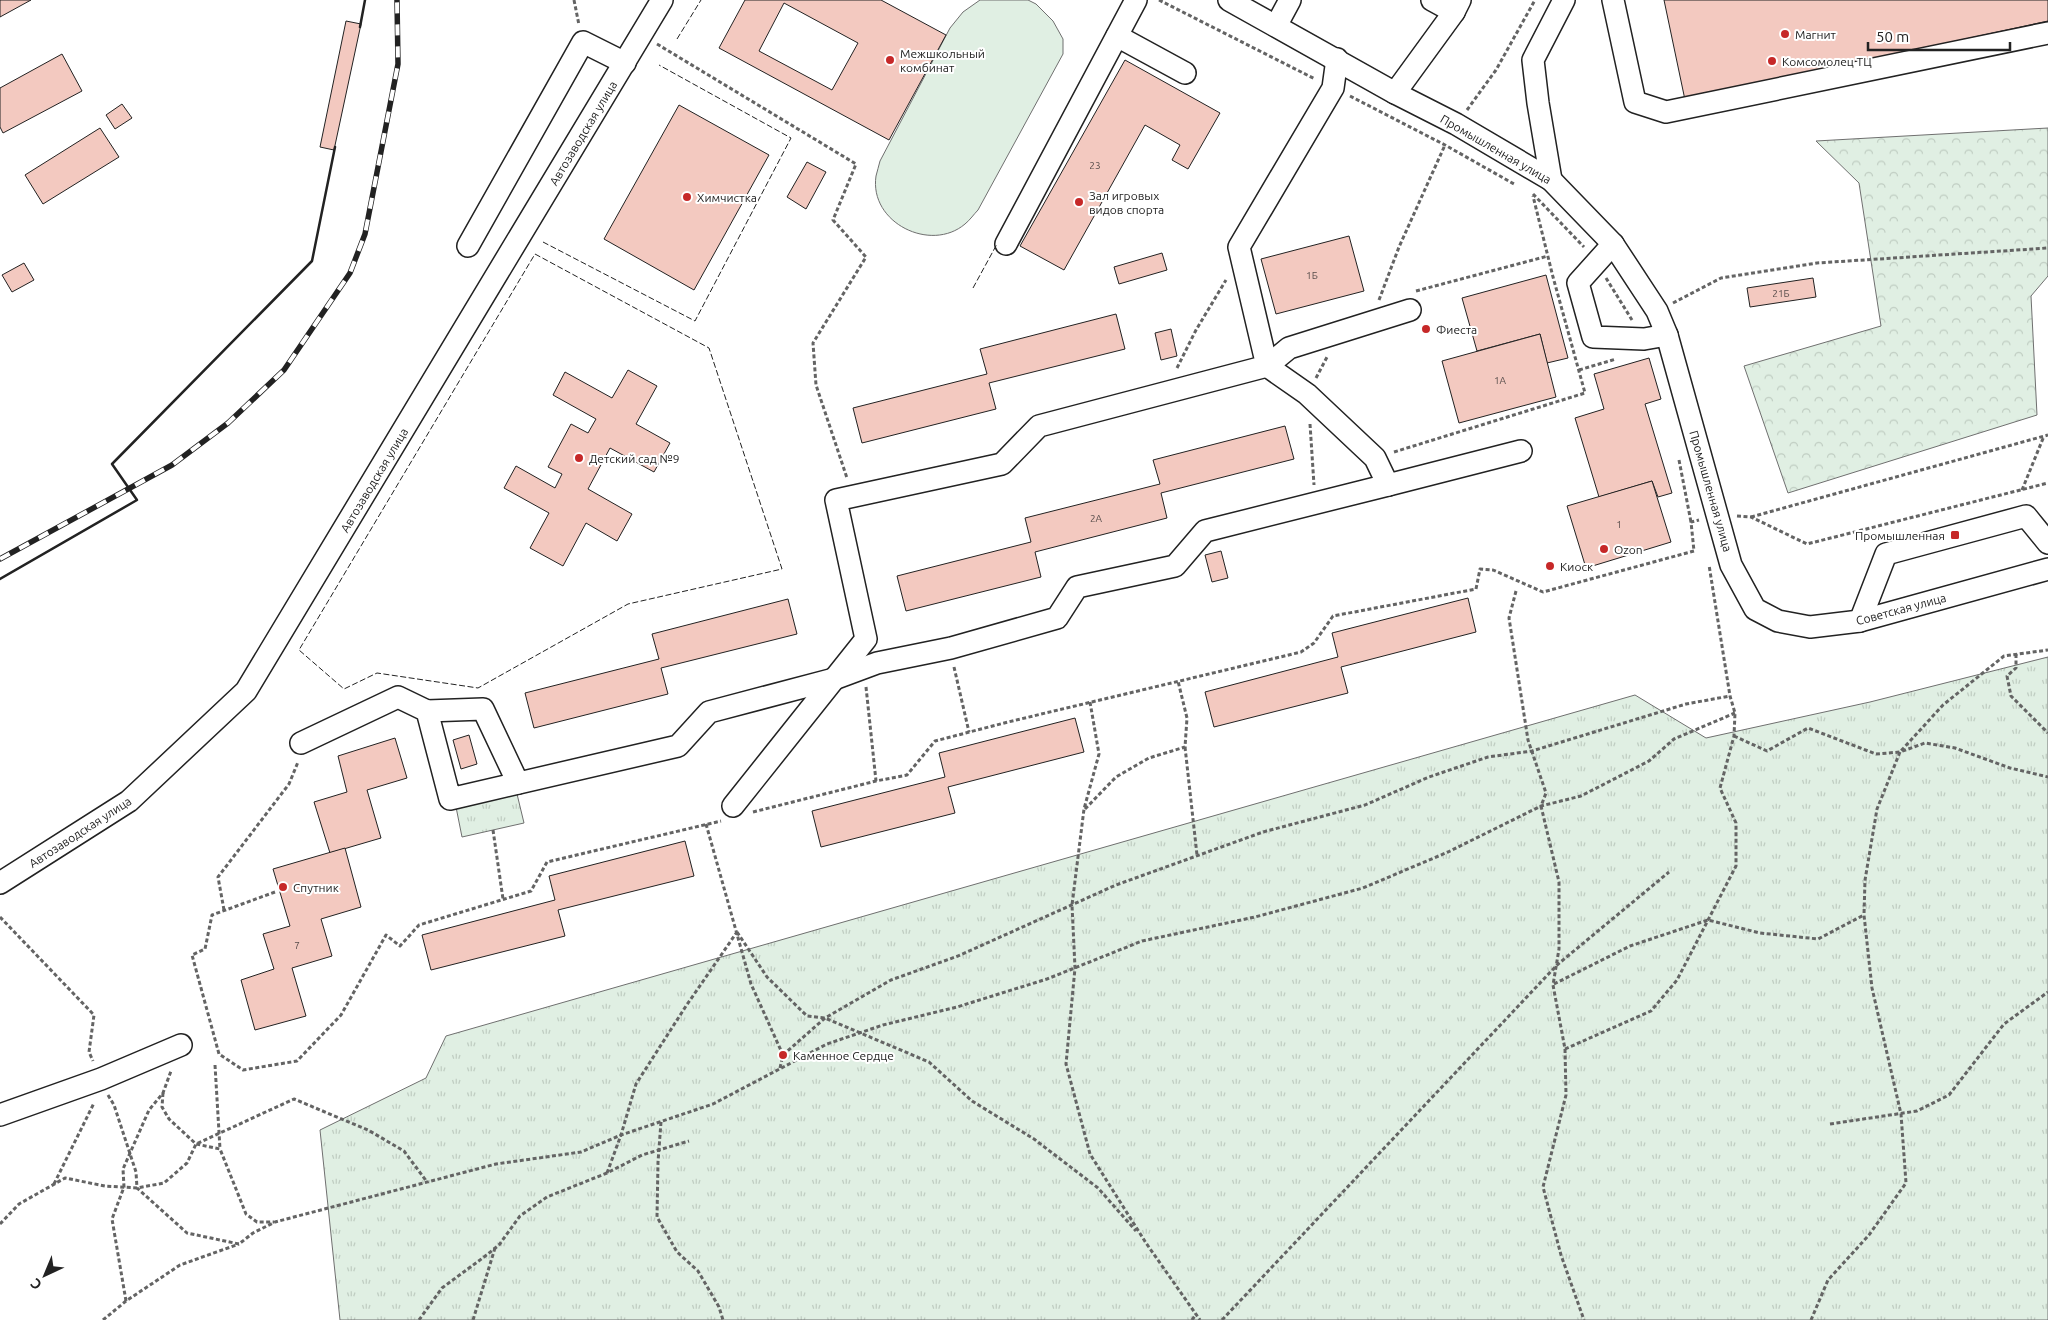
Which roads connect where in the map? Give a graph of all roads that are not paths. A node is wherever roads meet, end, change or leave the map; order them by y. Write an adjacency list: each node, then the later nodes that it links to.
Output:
1 (662, 0): 13 (street, Автозаводская улица)
2 (1136, 0): 11 (street)
3 (1229, 0): 9 (street, Промышленная улица)
4 (1290, 0): 9 (street)
5 (1432, 0): 8 (street)
6 (1564, 0): 16 (street)
7 (1613, 0): 10 (street)
8 (1457, 6): 15 (street)
9 (1276, 26): 12 (street, Промышленная улица)
10 (2048, 33)
11 (1117, 36): 14 (street); 17 (street)
12 (1337, 59): 15 (street, Промышленная улица); 22 (street)
13 (625, 63): 19 (street); 34 (street, Автозаводская улица)
14 (1185, 73)
15 (1395, 93): 16 (street, Промышленная улица)
16 (1551, 180): 18 (street, Промышленная улица)
17 (1006, 244)
18 (1613, 244): 21 (street, Промышленная улица); 21 (street)
19 (468, 246)
20 (1408, 302): 22 (street)
21 (1667, 335): 27 (street, Промышленная улица)
22 (1266, 366): 24 (street); 29 (street)
23 (1520, 451): 24 (street)
24 (1388, 485): 29 (street)
25 (2048, 543): 28 (street)
26 (2048, 569): 28 (street, Советская улица)
27 (1755, 608): 28 (street, Советская улица)
28 (1860, 621)
29 (834, 679): 32 (street); 33 (street)
30 (427, 710): 31 (street); 32 (street); 32 (street)
31 (302, 743)
32 (518, 783)
33 (735, 813)
34 (0, 883)
35 (181, 1045): 36 (street)
36 (0, 1115)

